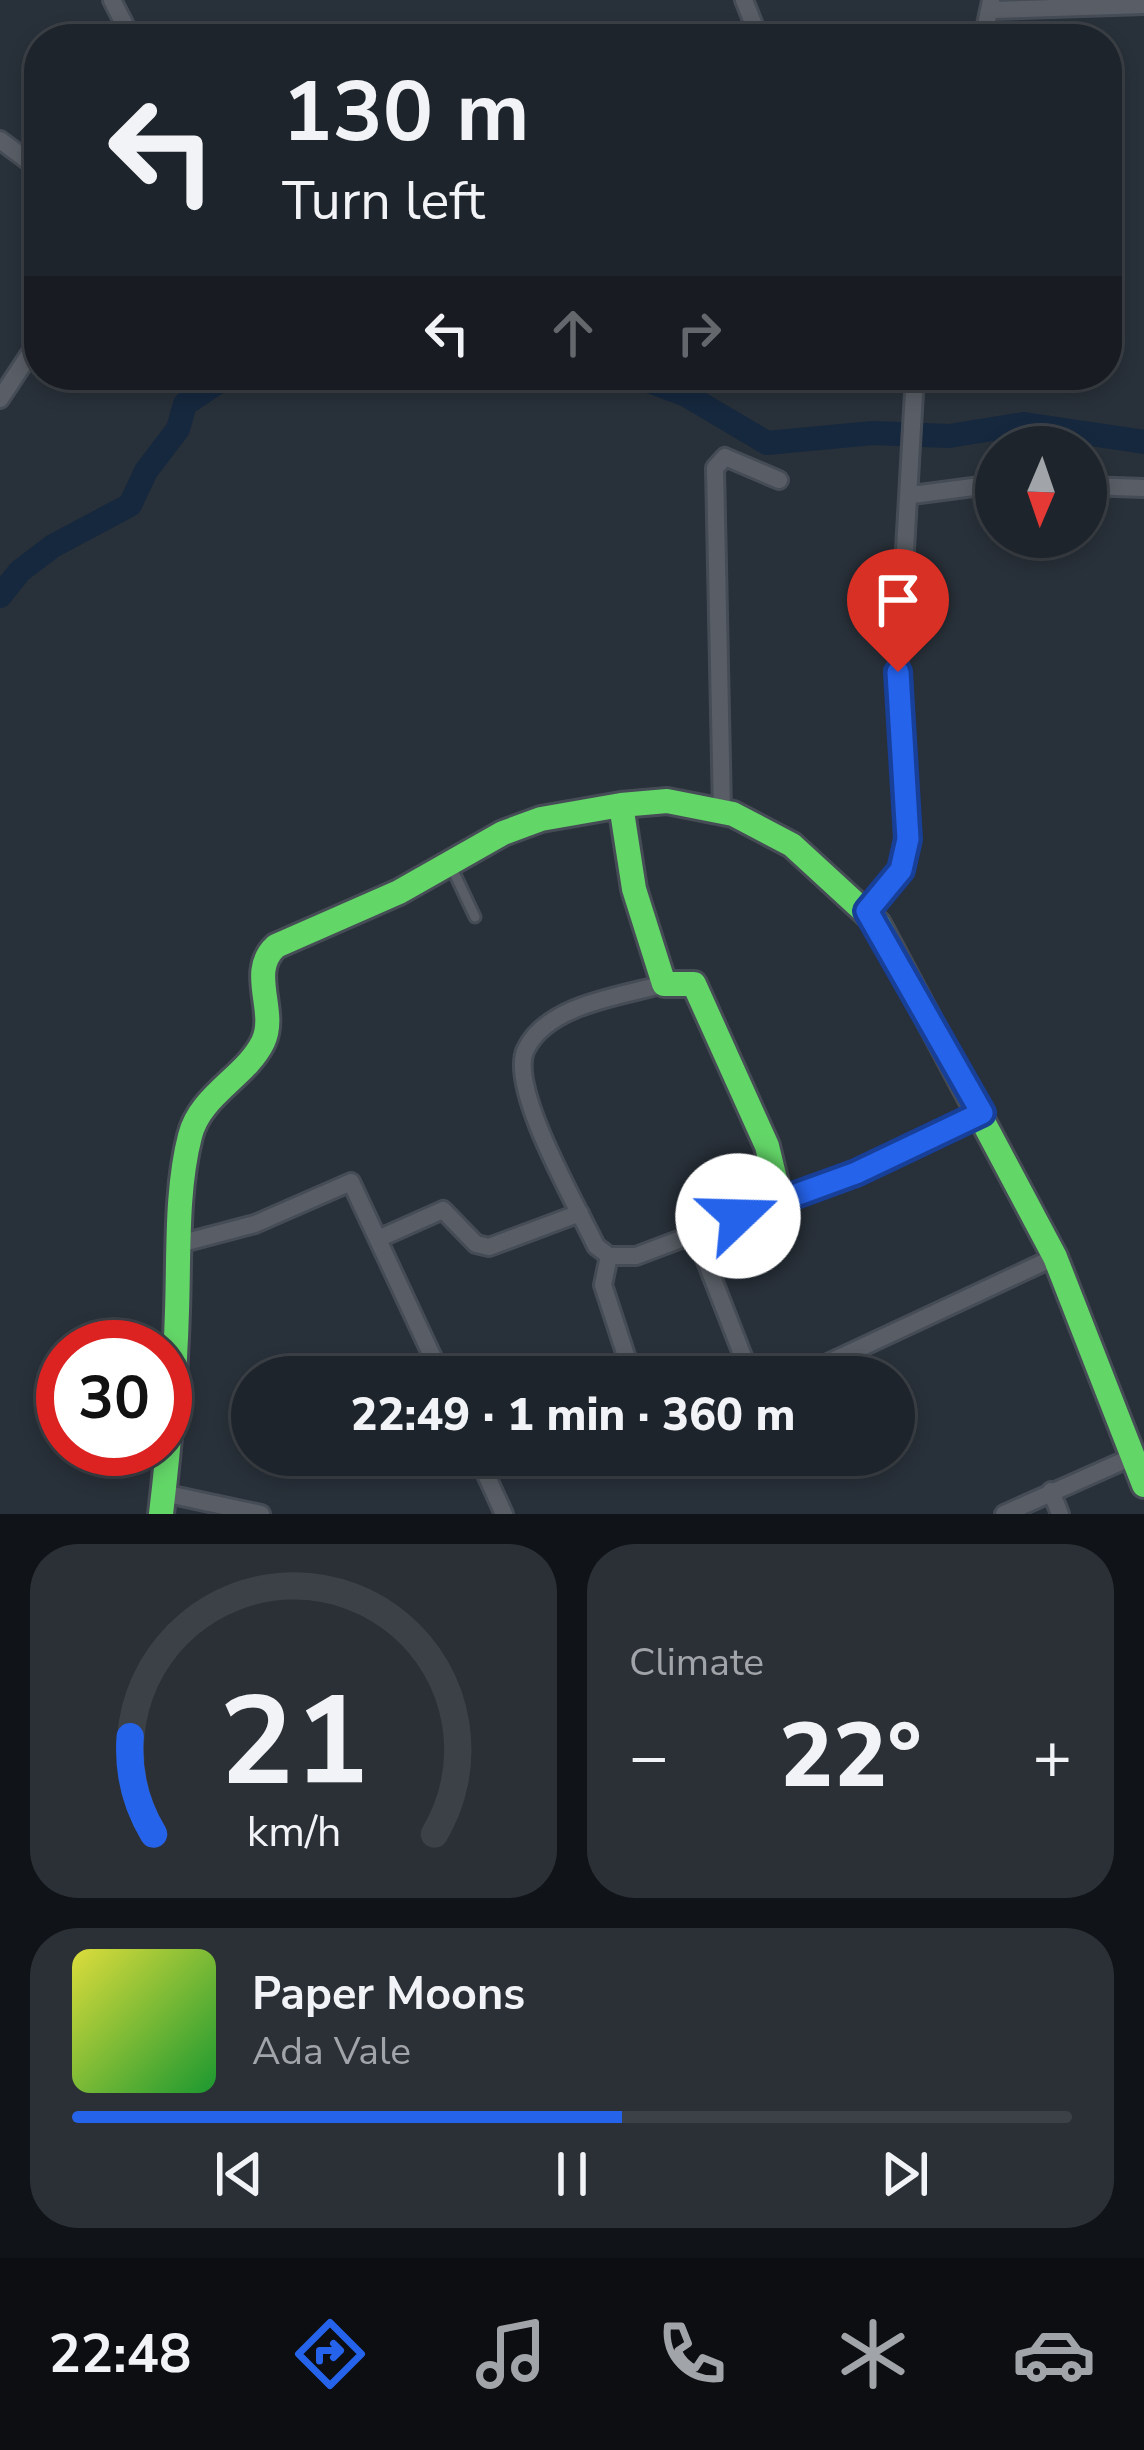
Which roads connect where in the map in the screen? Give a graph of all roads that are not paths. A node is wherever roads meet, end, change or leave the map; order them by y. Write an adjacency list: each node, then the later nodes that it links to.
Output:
1 (992, 5): 2 (street)
2 (1144, 5)
3 (24, 363): 5 (street)
4 (915, 390): 10 (street)
5 (0, 399)
6 (779, 480): 12 (street)
7 (975, 487): 10 (street)
8 (1107, 487): 9 (street)
9 (1144, 488)
10 (912, 495): 14 (street)
11 (621, 805): 12 (street); 13 (street); 16 (street)
12 (722, 811): 14 (street)
13 (450, 863): 15 (lane); 22 (street)
14 (867, 911): 17 (street)
15 (475, 917)
16 (664, 984): 18 (street); 19 (street)
17 (982, 1113): 18 (street); 24 (street)
18 (780, 1200): 20 (street)
19 (580, 1213): 21 (street); 23 (street)
20 (695, 1233): 23 (street); 27 (street)
21 (380, 1238): 22 (street); 25 (street)
22 (179, 1244): 33 (street)
23 (609, 1256): 26 (street)
24 (1055, 1257): 28 (street); 29 (street)
25 (433, 1356)
26 (626, 1356)
27 (743, 1356)
28 (843, 1356)
29 (1132, 1456): 31 (street); 32 (street)
30 (487, 1476): 35 (street)
31 (1144, 1485)
32 (1051, 1491): 36 (street); 37 (street)
33 (162, 1504): 34 (street)
34 (261, 1514)
35 (504, 1514)
36 (1005, 1514)
37 (1060, 1514)

